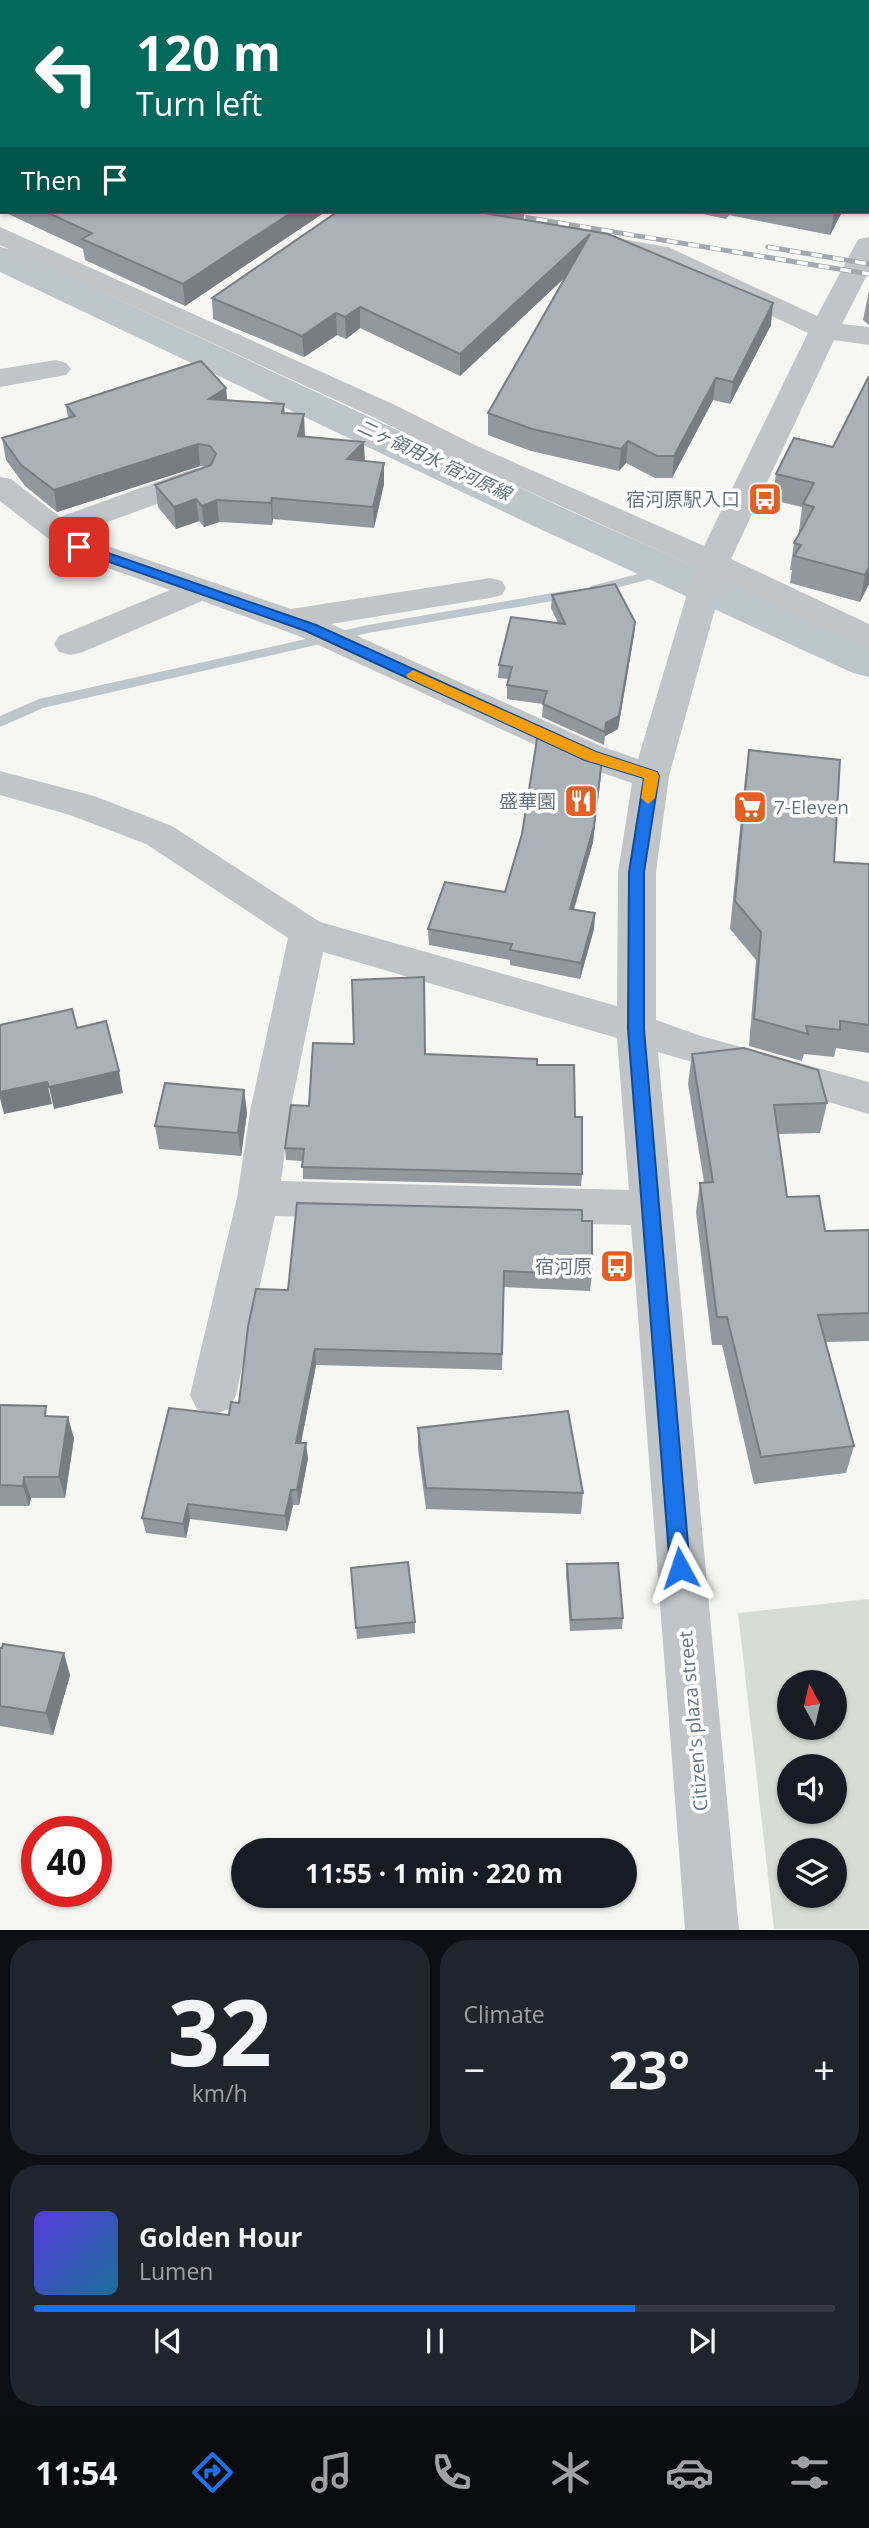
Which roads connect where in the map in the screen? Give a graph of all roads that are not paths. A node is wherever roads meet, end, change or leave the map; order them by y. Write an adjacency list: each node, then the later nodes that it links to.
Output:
1 (0, 235): 11 (street)
2 (576, 239): 4 (street)
3 (869, 245): 4 (street, Citizen's plaza street)
4 (824, 330): 5 (street); 11 (street, Citizen's plaza street)
5 (869, 336)
6 (56, 369): 7 (street)
7 (0, 378)
8 (201, 477): 10 (street)
9 (2, 490): 10 (street)
10 (58, 529): 13 (street)
11 (707, 578): 15 (street); 17 (street, Citizen's plaza street)
12 (491, 588): 14 (street)
13 (200, 590): 14 (street); 16 (street)
14 (313, 630): 17 (street)
15 (869, 637)
16 (71, 644)
17 (652, 776): 20 (street, Citizen's plaza street)
18 (1, 785): 19 (street)
19 (309, 933): 20 (street); 22 (street)
20 (636, 1029): 21 (street); 23 (street, Citizen's plaza street)
21 (869, 1098)
22 (258, 1198): 23 (street); 24 (street)
23 (649, 1206): 25 (street, Citizen's plaza street)
24 (213, 1395)
25 (712, 1930)

